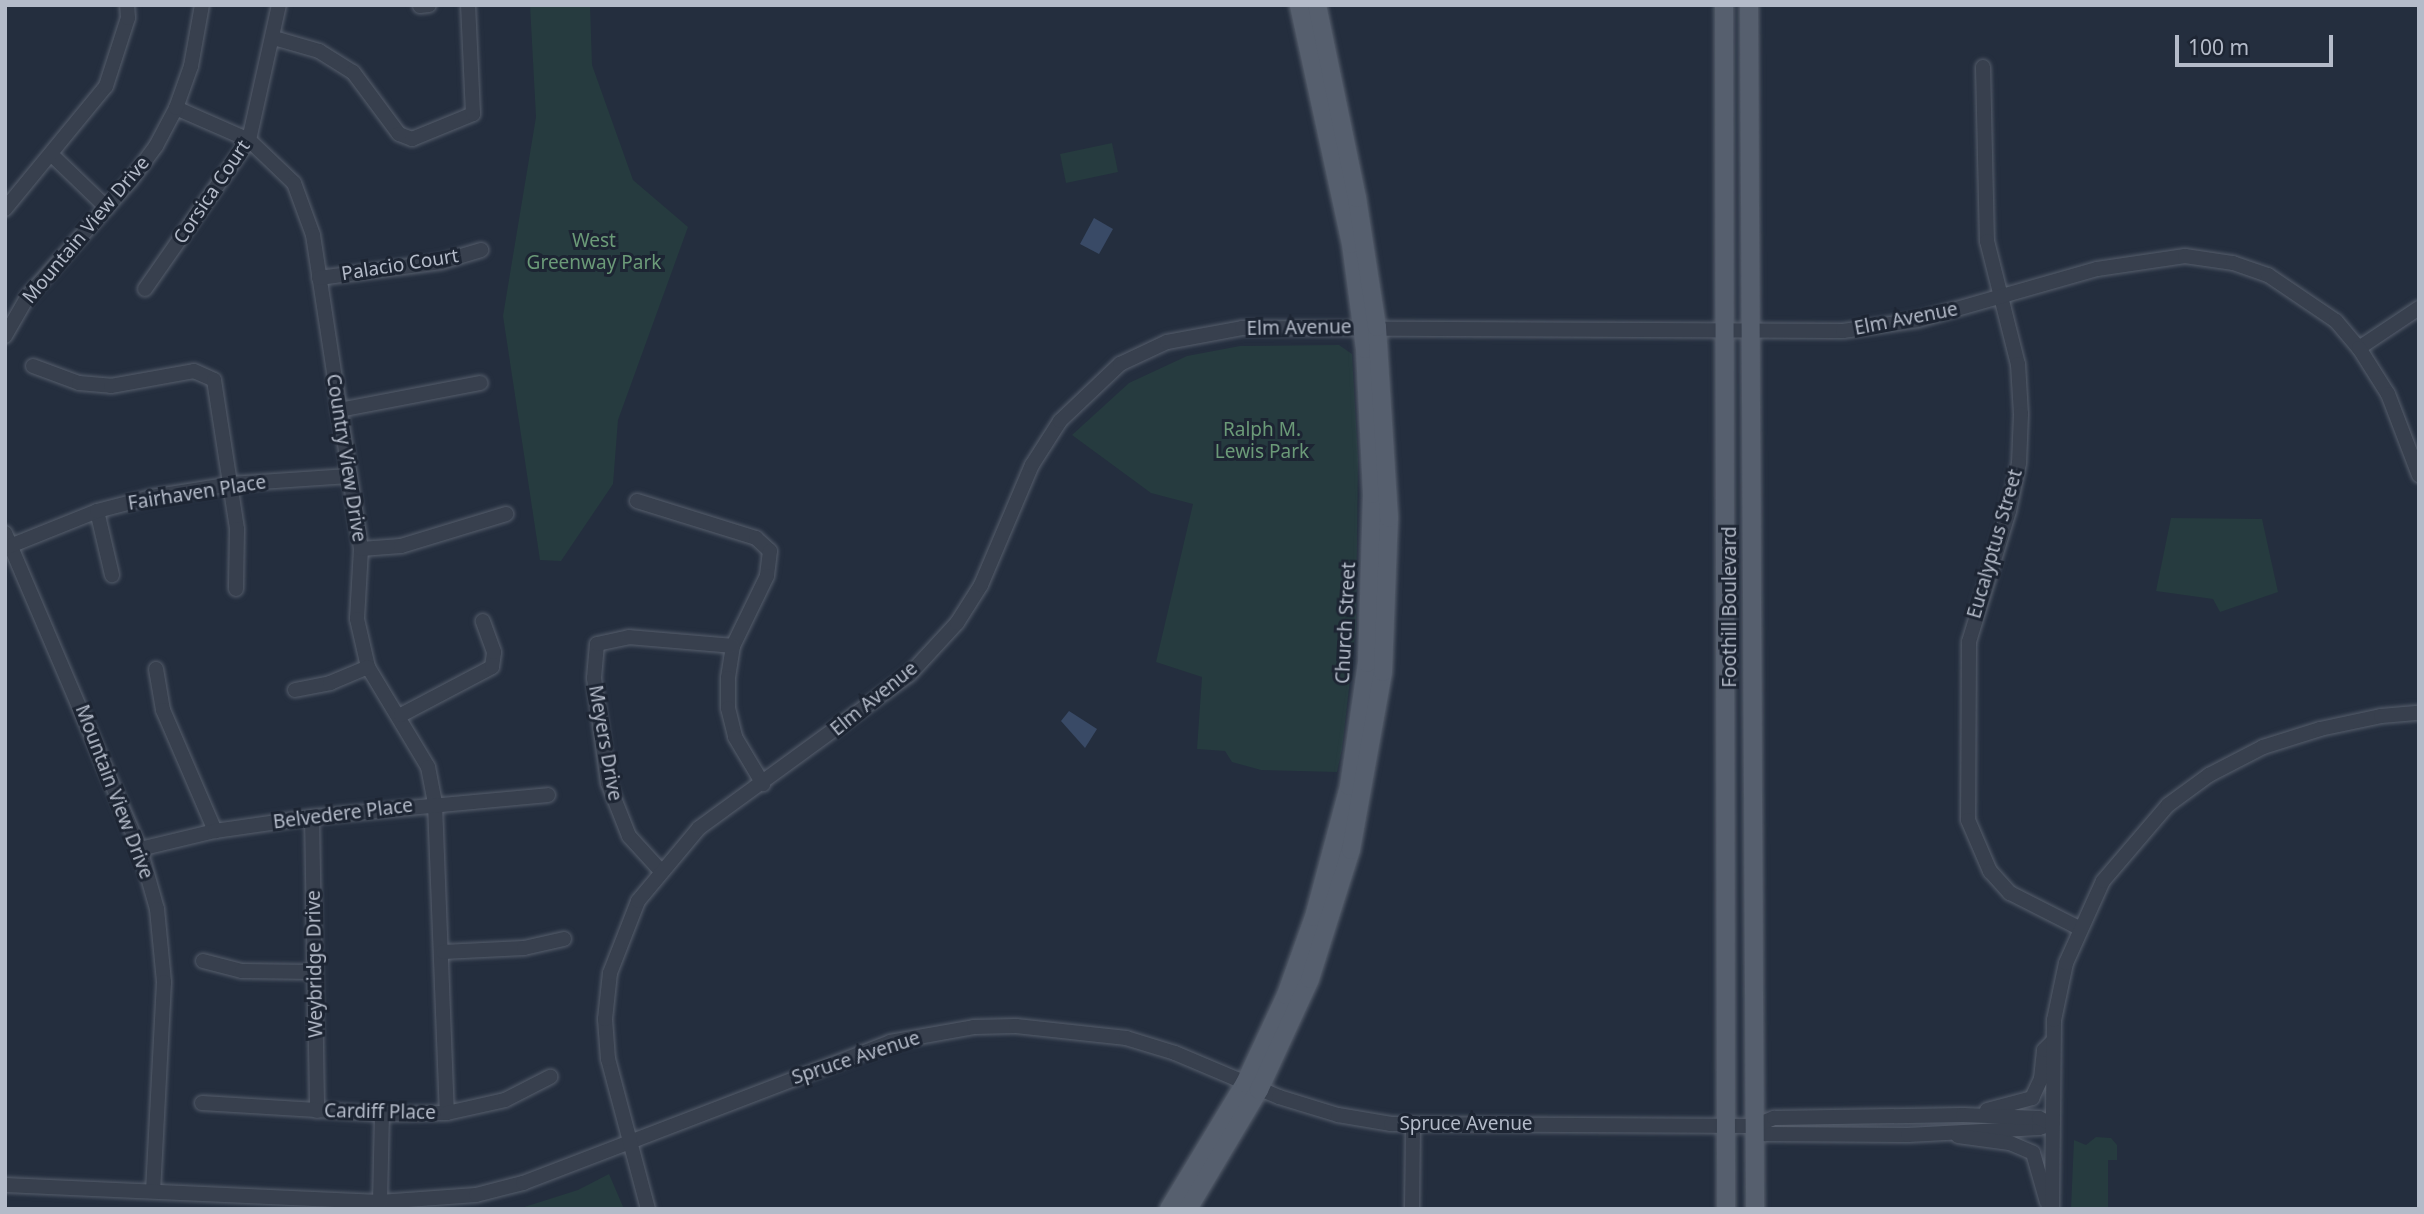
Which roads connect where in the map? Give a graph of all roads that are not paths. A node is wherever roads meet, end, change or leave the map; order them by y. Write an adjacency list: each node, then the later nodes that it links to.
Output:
1 (127, 5): 15 (street)
2 (202, 5): 13 (street, Mountain View Drive)
3 (279, 5): 11 (street, Corsica Court)
4 (429, 5): 10 (street)
5 (468, 5): 11 (street)
6 (1299, 5): 23 (main road, Church Street)
7 (1317, 5): 23 (main road, Church Street)
8 (1724, 5): 24 (main road, Foothill Boulevard)
9 (1749, 5): 25 (main road, Foothill Boulevard)
10 (420, 6)
11 (274, 38): 14 (street, Corsica Court)
12 (1983, 67): 21 (street, Eucalyptus Street)
13 (176, 108): 14 (street, Country View Drive); 16 (street, Mountain View Drive)
14 (249, 140): 19 (street, Country View Drive); 20 (street, Corsica Court)
15 (53, 156): 16 (street); 17 (street)
16 (107, 208): 26 (street, Mountain View Drive)
17 (5, 209)
18 (481, 250): 19 (street, Palacio Court)
19 (319, 278): 30 (street, Country View Drive)
20 (145, 289)
21 (2001, 298): 25 (street, Elm Avenue); 27 (street, Elm Avenue); 56 (street, Eucalyptus Street)
22 (2419, 308): 27 (street)
23 (1370, 328): 24 (street, Elm Avenue); 49 (street, Elm Avenue); 63 (main road, Church Street)
24 (1723, 330): 25 (street, Elm Avenue); 71 (main road, Foothill Boulevard)
25 (1753, 330): 72 (main road, Foothill Boulevard)
26 (5, 336)
27 (2360, 348): 31 (street, Elm Avenue)
28 (33, 366): 34 (street)
29 (480, 383): 30 (street)
30 (339, 410): 33 (street, Country View Drive)
31 (2414, 443): 32 (street, Elm Avenue)
32 (2419, 475)
33 (349, 476): 34 (street, Fairhaven Place); 39 (street, Country View Drive)
34 (231, 484): 36 (street, Fairhaven Place); 41 (street)
35 (637, 501): 43 (street)
36 (97, 511): 38 (street, Fairhaven Place); 40 (street)
37 (506, 514): 39 (street)
38 (8, 539): 54 (street, Mountain View Drive)
39 (361, 549): 44 (street, Country View Drive)
40 (112, 575)
41 (236, 589)
42 (483, 621): 48 (street)
43 (733, 646): 49 (street); 55 (street, Meyers Drive)
44 (369, 667): 46 (street); 48 (street, Country View Drive)
45 (156, 669): 53 (street)
46 (295, 690)
47 (2419, 713): 56 (street)
48 (401, 715): 51 (street, Country View Drive)
49 (763, 784): 55 (street, Elm Avenue)
50 (548, 795): 51 (street, Belvedere Place)
51 (435, 804): 52 (street, Belvedere Place); 58 (street, Country View Drive)
52 (312, 817): 53 (street, Belvedere Place); 60 (street, Weybridge Drive)
53 (215, 831): 54 (street, Belvedere Place)
54 (140, 849): 76 (street, Mountain View Drive)
55 (660, 870): 74 (street, Elm Avenue)
56 (2079, 928): 61 (street)
57 (564, 939): 58 (street)
58 (443, 952): 66 (street, Country View Drive)
59 (203, 961): 60 (street)
60 (315, 972): 65 (street, Weybridge Drive)
61 (2053, 1041): 68 (street); 69 (street)
62 (550, 1077): 66 (street, Cardiff Place)
63 (1252, 1086): 70 (street, Spruce Avenue); 74 (street, Spruce Avenue); 79 (main road, Church Street); 80 (main road, Church Street)
64 (202, 1104): 65 (street, Cardiff Place)
65 (317, 1111): 67 (street, Cardiff Place)
66 (447, 1112): 67 (street, Cardiff Place)
67 (382, 1114): 77 (street)
68 (1963, 1115): 69 (street, Spruce Avenue); 72 (street, Spruce Avenue)
69 (2052, 1124): 73 (street, Spruce Avenue); 84 (street)
70 (1413, 1126): 71 (street, Spruce Avenue); 81 (street)
71 (1726, 1126): 72 (street, Spruce Avenue); 82 (main road, Foothill Boulevard)
72 (1755, 1126): 73 (street, Spruce Avenue); 83 (main road, Foothill Boulevard)
73 (1950, 1134): 84 (street)
74 (630, 1143): 77 (street, Spruce Avenue); 78 (street, Elm Avenue)
75 (5, 1185): 76 (street, Spruce Avenue)
76 (153, 1191): 77 (street, Spruce Avenue)
77 (380, 1202)
78 (648, 1209)
79 (1168, 1209)
80 (1188, 1209)
81 (1412, 1209)
82 (1726, 1209)
83 (1755, 1209)
84 (2052, 1209)

